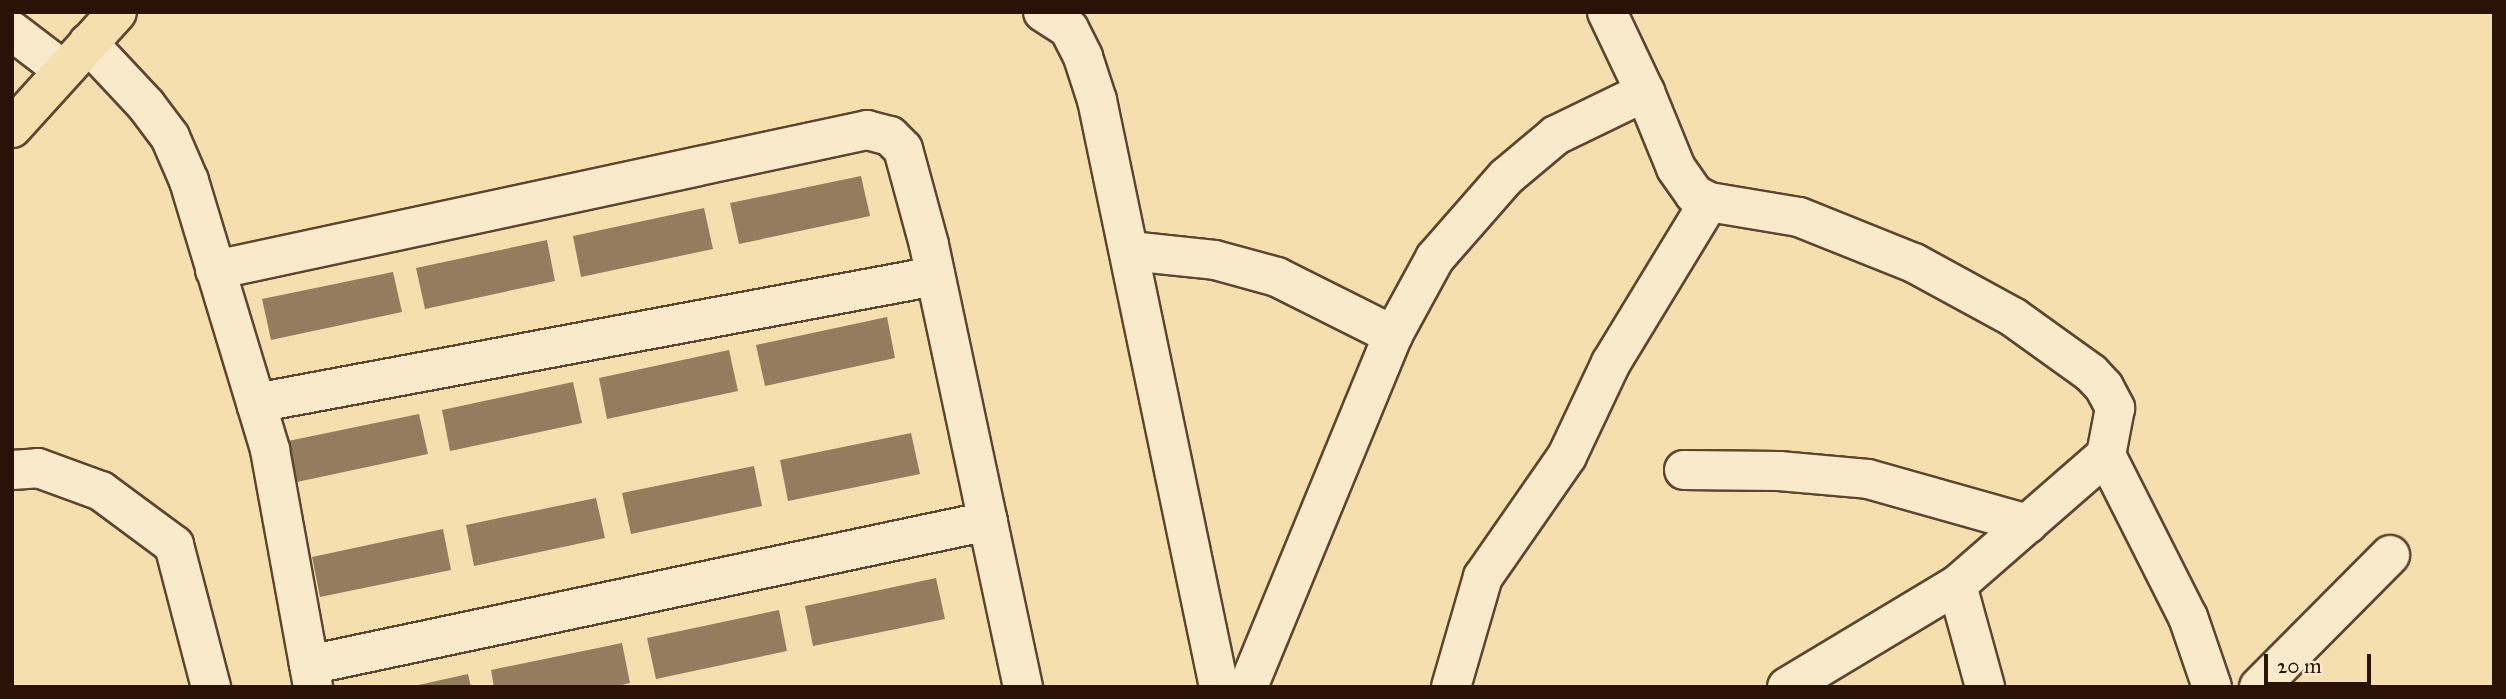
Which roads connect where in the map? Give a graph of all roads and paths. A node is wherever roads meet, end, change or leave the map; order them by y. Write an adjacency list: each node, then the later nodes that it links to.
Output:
1 (117, 12): 5 (main road)
2 (1607, 12): 6 (street)
3 (1062, 18): 9 (street)
4 (12, 31): 5 (street)
5 (75, 56): 7 (main road); 10 (street)
6 (1645, 92): 8 (street); 12 (street)
7 (12, 128)
8 (1709, 202): 14 (street); 26 (street)
9 (1130, 251): 12 (street); 24 (street)
10 (215, 270): 11 (street); 13 (street)
11 (935, 276): 13 (street); 17 (street)
12 (1393, 335): 25 (street)
13 (256, 403): 21 (street)
14 (2106, 455): 18 (street); 29 (street)
15 (12, 470): 22 (street)
16 (1685, 470): 18 (street)
17 (988, 521): 21 (street); 23 (street)
18 (2028, 524): 20 (street)
19 (2390, 555): 30 (street)
20 (1957, 585): 27 (street); 28 (street)
21 (311, 676)
22 (211, 687)
23 (1023, 687)
24 (1219, 687)
25 (1248, 687)
26 (1451, 687)
27 (1787, 687)
28 (1985, 687)
29 (2212, 687)
30 (2259, 687)

